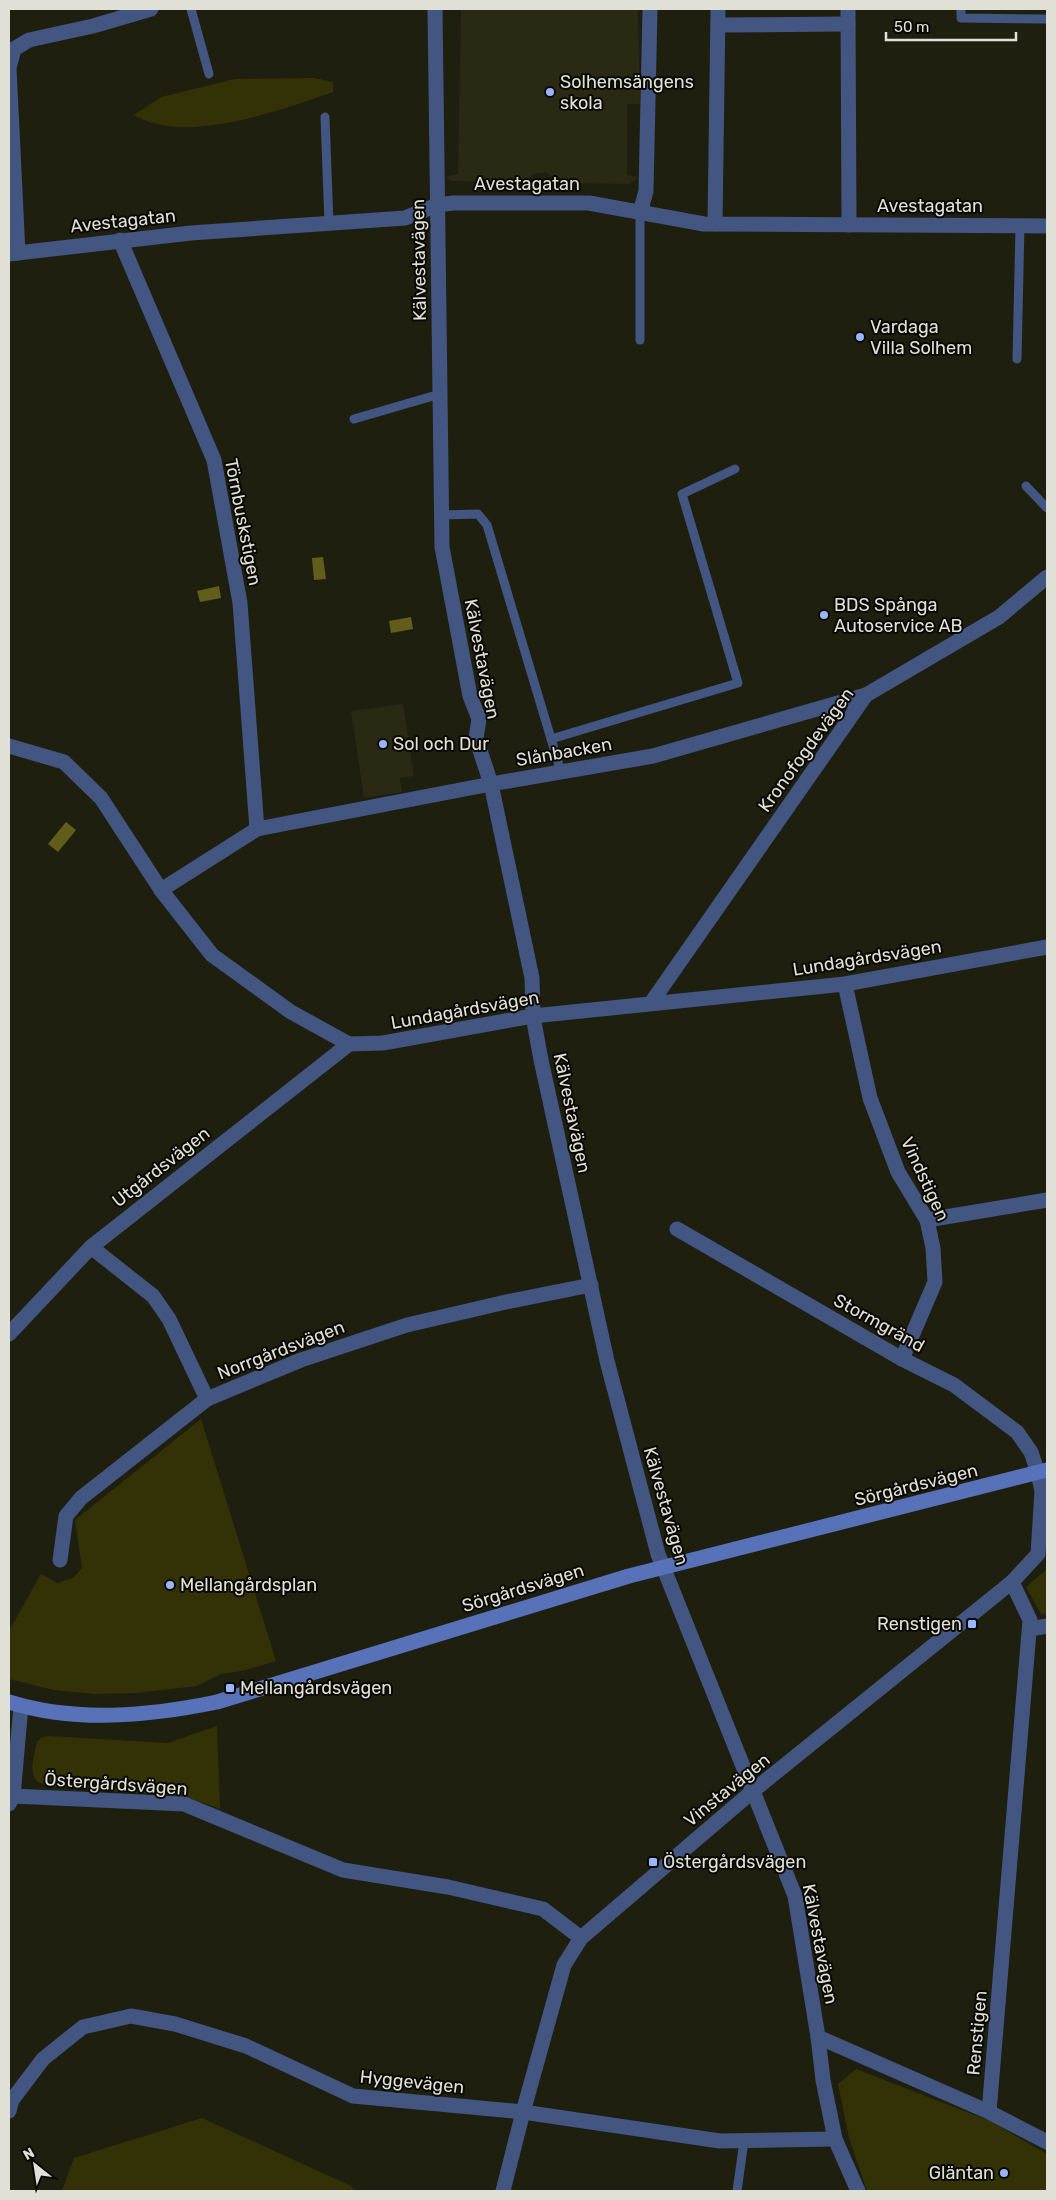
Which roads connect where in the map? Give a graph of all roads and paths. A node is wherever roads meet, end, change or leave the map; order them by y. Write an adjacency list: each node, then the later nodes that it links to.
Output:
1 (151, 9): 20 (street)
2 (190, 9): 10 (lane)
3 (435, 9): 12 (street, Kälvestavägen)
4 (650, 9): 13 (street)
5 (718, 9): 9 (street)
6 (961, 9): 8 (lane)
7 (848, 16): 9 (street); 16 (street)
8 (1047, 19)
9 (718, 25): 15 (street)
10 (209, 74)
11 (325, 117): 14 (lane)
12 (437, 206): 13 (street, Avestagatan); 14 (street, Avestagatan); 23 (street, Kälvestavägen)
13 (640, 213): 15 (street, Avestagatan); 21 (lane)
14 (330, 224): 19 (street, Avestagatan)
15 (715, 224): 16 (street, Avestagatan)
16 (849, 225): 17 (street, Avestagatan)
17 (1020, 226): 18 (street, Avestagatan); 22 (lane)
18 (1047, 226)
19 (120, 240): 20 (street, Avestagatan); 35 (street, Törnbuskstigen)
20 (13, 254)
21 (640, 340)
22 (1017, 359)
23 (440, 394): 24 (lane); 28 (street, Kälvestavägen)
24 (354, 419)
25 (735, 469): 31 (lane)
26 (1026, 486): 27 (lane)
27 (1047, 508)
28 (442, 515): 31 (lane); 34 (street, Kälvestavägen)
29 (1047, 577): 30 (street, Kronofogdevägen)
30 (866, 695): 33 (street, Slånbacken); 39 (street, Kronofogdevägen)
31 (551, 739): 33 (lane)
32 (9, 746): 36 (street)
33 (561, 772): 34 (street, Slånbacken)
34 (491, 784): 35 (street, Slånbacken); 40 (street, Kälvestavägen)
35 (256, 829): 36 (street, Slånbacken)
36 (161, 890): 41 (street)
37 (1047, 947): 38 (street, Lundagårdsvägen)
38 (846, 984): 39 (street, Lundagårdsvägen); 43 (street, Vindstigen)
39 (652, 1003): 40 (street, Lundagårdsvägen)
40 (533, 1016): 41 (street, Lundagårdsvägen); 46 (street, Kälvestavägen)
41 (349, 1044): 45 (street, Utgårdsvägen)
42 (1047, 1200): 43 (street)
43 (928, 1220): 48 (street, Vindstigen)
44 (678, 1230): 48 (street, Stormgränd)
45 (92, 1247): 47 (street, Utgårdsvägen); 49 (street)
46 (591, 1285): 49 (street, Norrgårdsvägen); 52 (street, Kälvestavägen)
47 (9, 1334)
48 (902, 1359): 50 (street, Stormgränd)
49 (207, 1399): 51 (street, Norrgårdsvägen)
50 (1043, 1472): 52 (street, Sörgårdsvägen); 53 (street, Vinstavägen)
51 (60, 1560)
52 (662, 1567): 56 (street, Sörgårdsvägen); 57 (street, Kälvestavägen)
53 (1012, 1582): 55 (street, Renstigen); 57 (street, Vinstavägen)
54 (1047, 1626): 55 (street)
55 (1030, 1629): 63 (street, Renstigen)
56 (15, 1704): 58 (street)
57 (754, 1790): 59 (street, Vinstavägen); 60 (street, Kälvestavägen)
58 (11, 1800): 59 (street, Östergårdsvägen)
59 (581, 1938): 62 (street, Vinstavägen)
60 (818, 2037): 63 (street); 64 (street, Kälvestavägen)
61 (9, 2110): 62 (street, Hyggevägen)
62 (523, 2112): 65 (street, Hyggevägen); 67 (street, Vinstavägen)
63 (989, 2112): 66 (street)
64 (835, 2139): 65 (street, Hyggevägen); 69 (street, Kälvestavägen)
65 (744, 2141): 68 (lane)
66 (1047, 2142)
67 (503, 2191)
68 (737, 2191)
69 (858, 2191)

